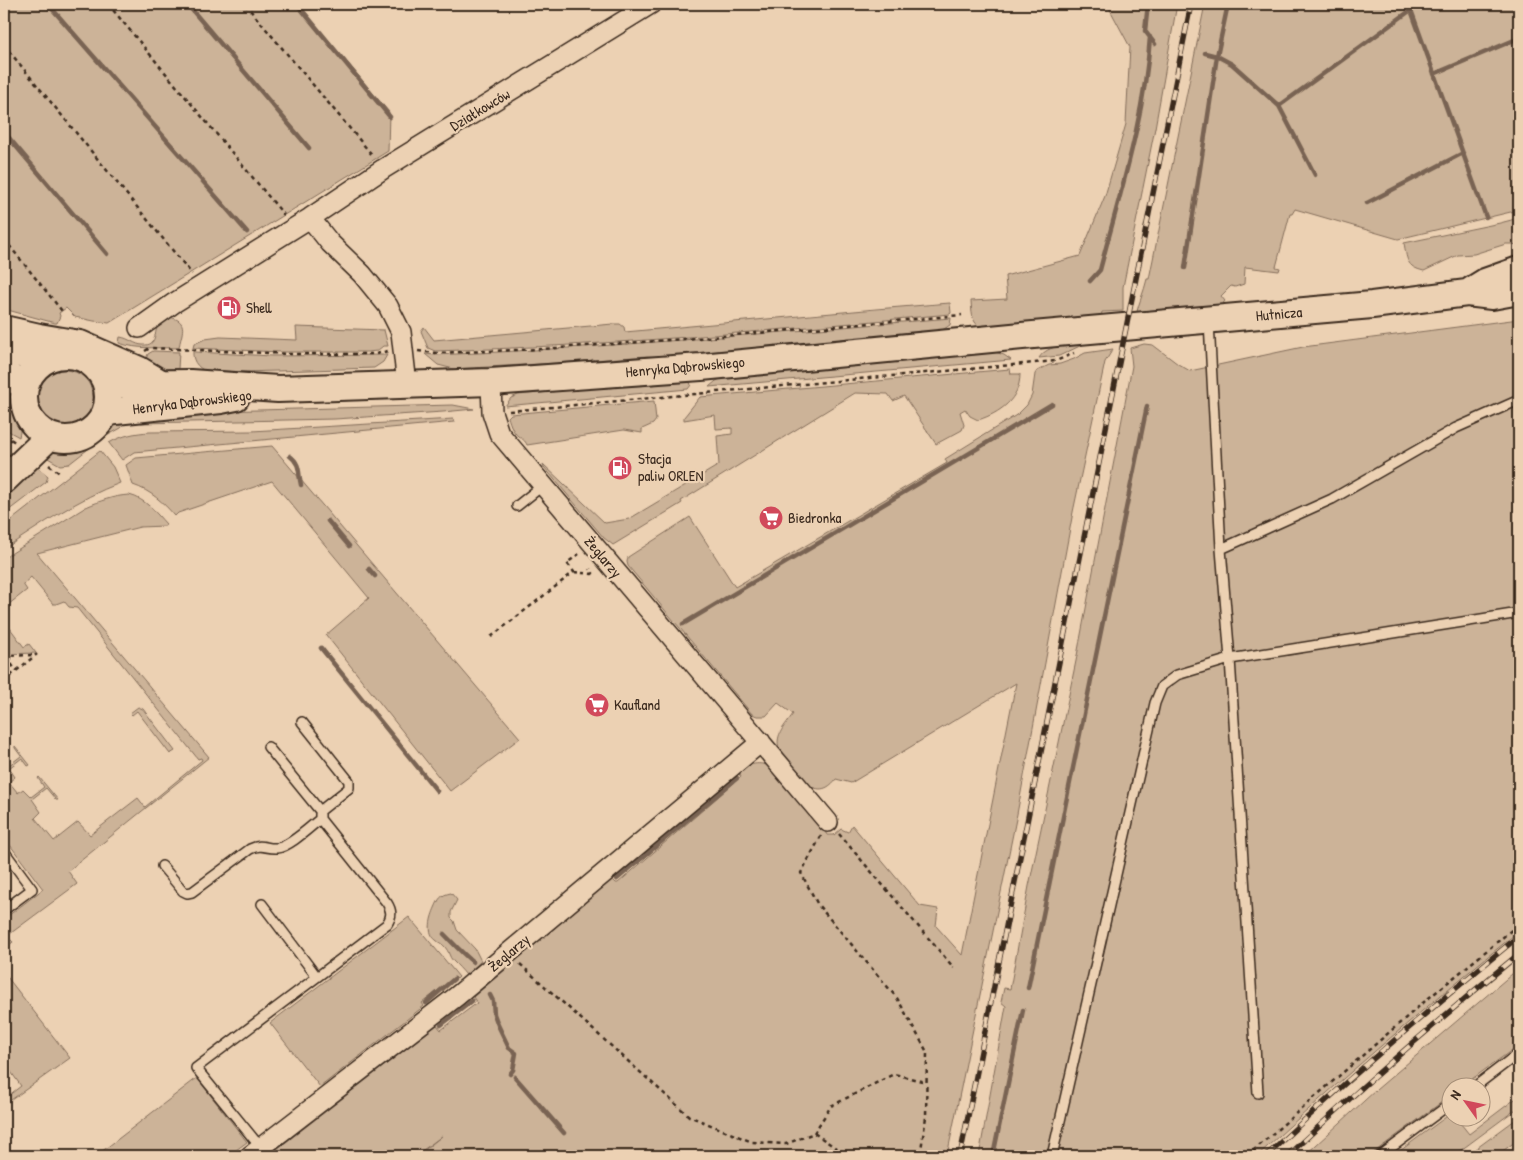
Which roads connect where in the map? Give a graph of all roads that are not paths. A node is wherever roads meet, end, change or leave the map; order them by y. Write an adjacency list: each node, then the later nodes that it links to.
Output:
1 (651, 4): 2 (street, Działkowców)
2 (302, 223): 7 (street, Działkowców); 16 (street)
3 (1519, 270): 5 (main road, Hutnicza)
4 (1519, 290): 5 (main road, Hutnicza)
5 (1467, 293): 6 (main road, Hutnicza)
6 (1208, 319): 9 (main road, Hutnicza); 24 (lane)
7 (139, 328)
8 (4, 329): 15 (main road)
9 (1085, 341): 13 (main road, Henryka Dąbrowskiego)
10 (4, 345): 11 (main road)
11 (40, 363): 12 (main road); 14 (main road)
12 (14, 380): 20 (main road)
13 (491, 382): 16 (main road, Henryka Dąbrowskiego); 22 (street, Żeglarzy)
14 (106, 384): 15 (main road, Henryka Dąbrowskiego); 19 (main road)
15 (161, 384): 17 (main road, Henryka Dąbrowskiego)
16 (407, 385): 17 (main road, Henryka Dąbrowskiego)
17 (278, 389): 19 (main road, Henryka Dąbrowskiego)
18 (1519, 400): 24 (lane)
19 (106, 412): 20 (main road)
20 (33, 434): 21 (main road)
21 (7, 477)
22 (542, 486): 23 (lane); 28 (street, Żeglarzy)
23 (518, 506)
24 (1221, 550): 26 (lane)
25 (1519, 613): 26 (lane)
26 (1230, 659): 39 (lane); 42 (lane)
27 (302, 722): 30 (lane)
28 (761, 742): 31 (street, Żeglarzy); 41 (street, Żeglarzy)
29 (268, 747): 30 (lane)
30 (320, 815): 33 (lane); 36 (lane)
31 (828, 822)
32 (4, 851): 35 (lane)
33 (162, 866)
34 (262, 904): 36 (lane)
35 (4, 910)
36 (317, 977): 41 (lane)
37 (1519, 1053): 38 (lane)
38 (1486, 1078)
39 (1258, 1093)
40 (1440, 1111): 43 (lane)
41 (255, 1152)
42 (1052, 1156)
43 (1380, 1156)

